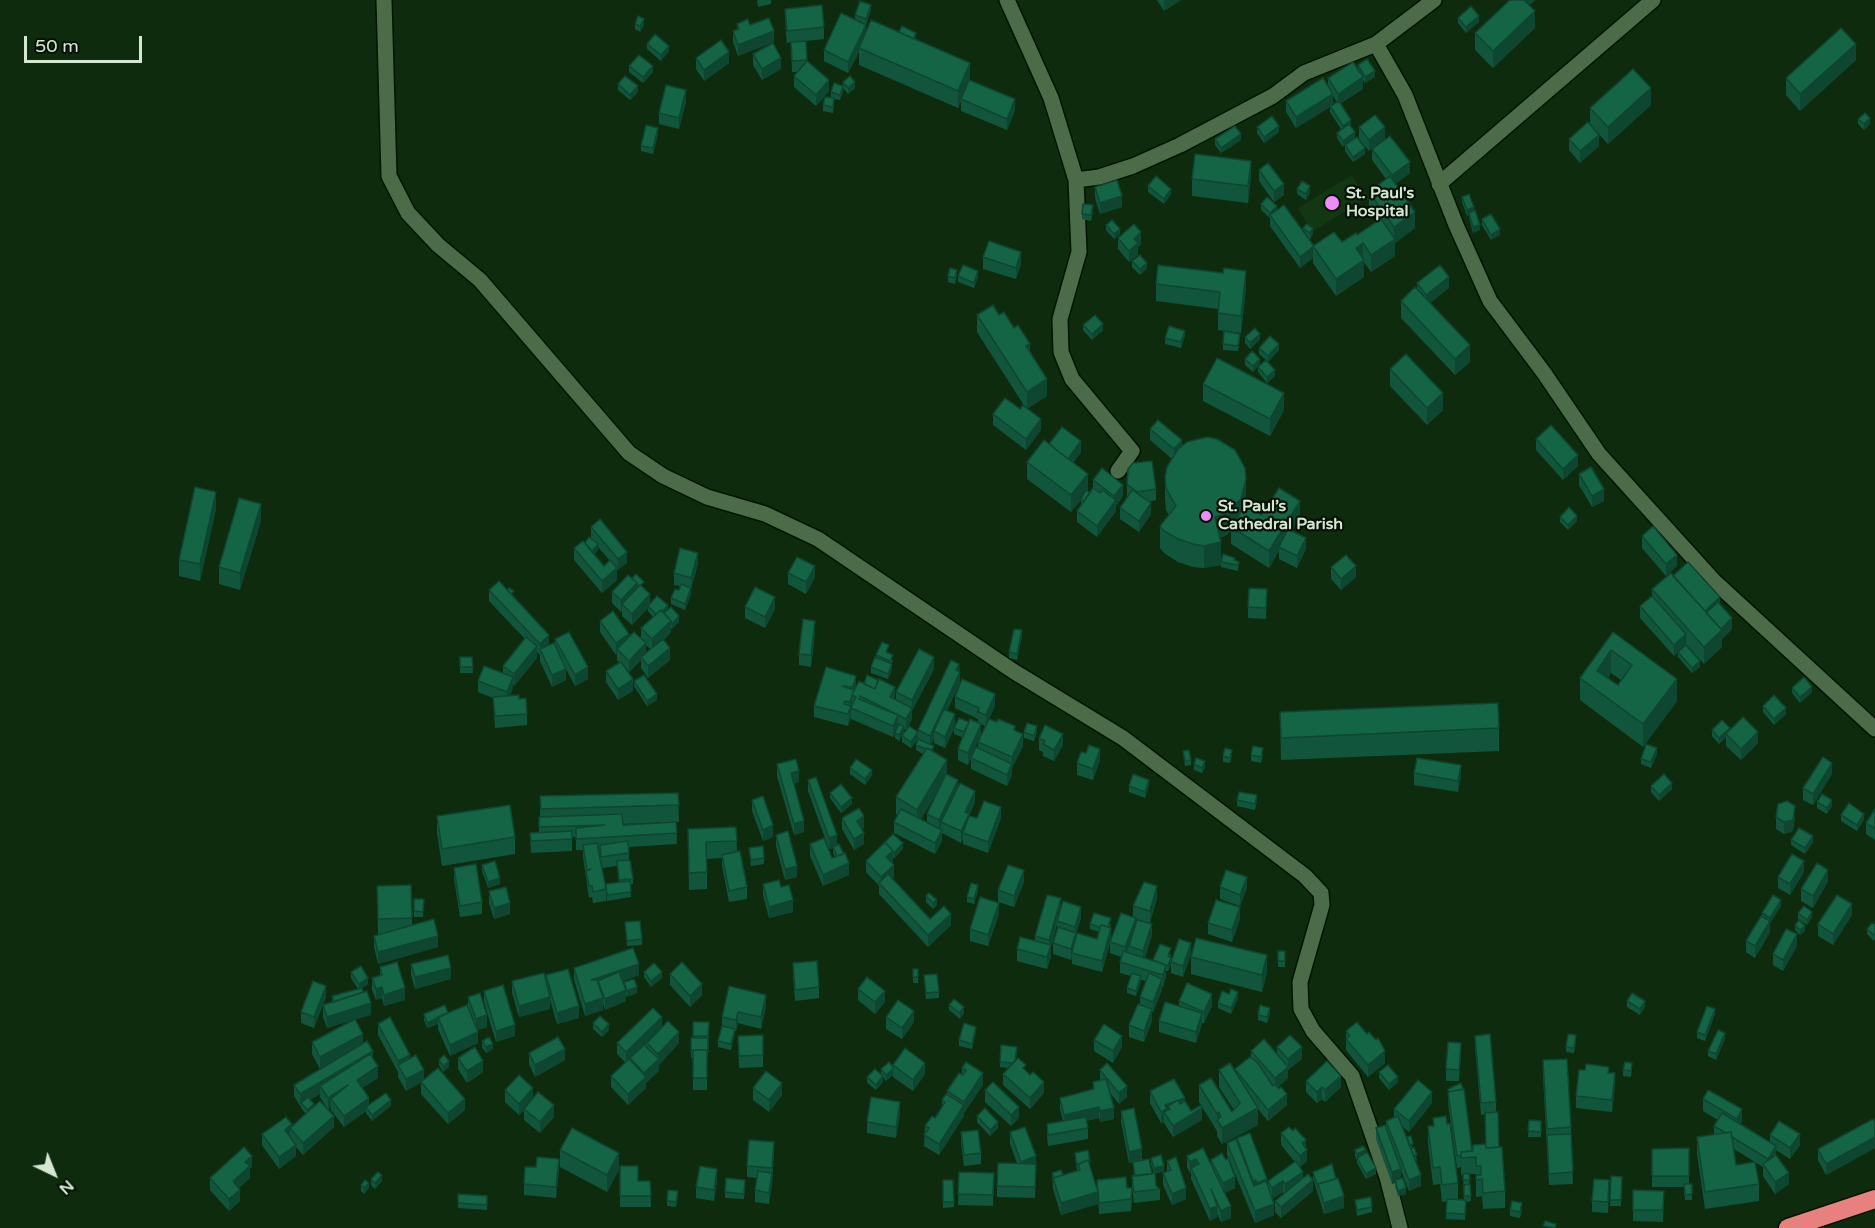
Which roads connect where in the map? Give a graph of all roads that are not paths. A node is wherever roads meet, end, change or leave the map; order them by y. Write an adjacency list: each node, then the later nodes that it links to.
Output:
1 (384, 0): 11 (street)
2 (1007, 0): 6 (street)
3 (1434, 0): 5 (street)
4 (1653, 0): 7 (street)
5 (1376, 44): 6 (street); 7 (street)
6 (1076, 180): 8 (street)
7 (1440, 184): 9 (street)
8 (1118, 471)
9 (1875, 729)
10 (1875, 1199): 12 (highway)
11 (1400, 1228)
12 (1788, 1228)

